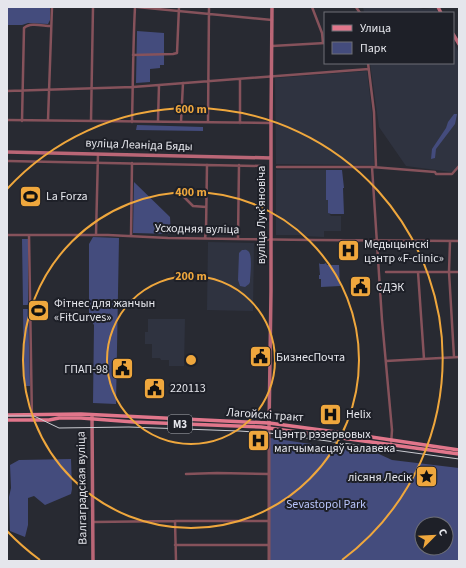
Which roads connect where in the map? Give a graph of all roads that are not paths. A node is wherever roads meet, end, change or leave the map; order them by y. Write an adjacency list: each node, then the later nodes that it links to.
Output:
1 (52, 7): 11 (street)
2 (93, 7): 23 (street)
3 (136, 7): 8 (street); 14 (street)
4 (179, 7): 8 (street)
5 (209, 7): 9 (street)
6 (272, 7): 10 (main road, вуліца Лукʼяновіча)
7 (312, 7): 12 (street)
8 (179, 12): 9 (street); 14 (street)
9 (209, 14): 10 (street); 19 (street)
10 (272, 20): 13 (main road, вуліца Лукʼяновіча)
11 (51, 26): 24 (street); 25 (street)
12 (324, 43): 13 (street)
13 (271, 46): 17 (main road, вуліца Лукʼяновіча)
14 (133, 55): 22 (street)
15 (368, 64): 16 (street)
16 (369, 69): 17 (street); 49 (street)
17 (272, 76): 18 (street); 36 (main road, вуліца Лукʼяновіча)
18 (240, 79): 19 (street); 35 (street)
19 (209, 81): 20 (street); 34 (street)
20 (183, 83): 21 (street); 33 (street)
21 (160, 85): 22 (street); 31 (street)
22 (133, 87): 23 (street); 32 (street)
23 (91, 88): 25 (street); 30 (street)
24 (23, 90): 25 (street); 26 (street); 29 (street)
25 (49, 90): 28 (street)
26 (7, 91)
27 (7, 120): 29 (street)
28 (48, 120): 29 (street); 30 (street)
29 (22, 121)
30 (91, 121): 32 (street)
31 (158, 121): 32 (street); 33 (street)
32 (132, 122)
33 (181, 122): 34 (street)
34 (208, 122): 35 (street)
35 (240, 123): 36 (street)
36 (271, 123): 39 (main road, вуліца Лукʼяновіча)
37 (7, 152): 38 (main road, вуліца Леаніда Бяды)
38 (98, 154): 39 (main road, вуліца Леаніда Бяды); 41 (street)
39 (271, 158): 58 (main road, вуліца Лукʼяновіча)
40 (7, 161): 41 (street)
41 (97, 163): 42 (street); 54 (street)
42 (132, 163): 43 (street); 55 (street)
43 (207, 165): 44 (street); 51 (street)
44 (239, 165): 45 (street); 57 (street)
45 (262, 166)
46 (459, 166): 49 (street)
47 (277, 167): 48 (street)
48 (372, 167): 49 (street); 59 (street)
49 (376, 167)
50 (180, 193): 51 (street)
51 (206, 207): 56 (street)
52 (7, 235): 53 (street, Усходняя вуліца)
53 (29, 235): 54 (street, Усходняя вуліца); 70 (street)
54 (96, 235): 55 (street, Усходняя вуліца)
55 (131, 236): 56 (street, Усходняя вуліца)
56 (205, 238): 57 (street, Усходняя вуліца)
57 (238, 238): 58 (street, Усходняя вуліца)
58 (271, 240): 59 (street, Усходняя вуліца); 75 (main road, вуліца Лукʼяновіча)
59 (377, 240): 60 (street, Усходняя вуліца); 69 (street)
60 (450, 241): 61 (street, Усходняя вуліца); 64 (street)
61 (459, 241)
62 (386, 272): 63 (street)
63 (418, 272): 64 (street); 68 (street)
64 (449, 272): 65 (street); 67 (street)
65 (459, 272)
66 (459, 357): 67 (street)
67 (454, 358): 68 (street)
68 (424, 359): 69 (street)
69 (386, 361): 77 (street)
70 (32, 414): 71 (main road, М3); 72 (main road, М3); 74 (street)
71 (7, 415)
72 (92, 417): 74 (main road, М3); 75 (main road, Лагойскі тракт / М3); 76 (main road, Лагойскі тракт / М3); 85 (main road, Валгаградская вуліца)
73 (7, 420): 74 (main road, М3)
74 (32, 420)
75 (269, 423): 76 (main road, вуліца Лукʼяновіча); 77 (main road, Лагойскі тракт / М3)
76 (269, 428): 78 (main road, Лагойскі тракт / М3); 82 (street)
77 (392, 440): 78 (street); 79 (main road, Лагойскі тракт / М3)
78 (391, 445): 80 (main road, Лагойскі тракт / М3)
79 (459, 450)
80 (459, 454)
81 (186, 474): 82 (street)
82 (269, 474): 84 (street)
83 (175, 521): 84 (street); 85 (street); 86 (street)
84 (269, 521): 87 (street)
85 (93, 522): 88 (main road, Валгаградская вуліца)
86 (175, 545): 87 (street); 89 (street)
87 (268, 545): 90 (street)
88 (93, 561)
89 (176, 561)
90 (269, 561)

